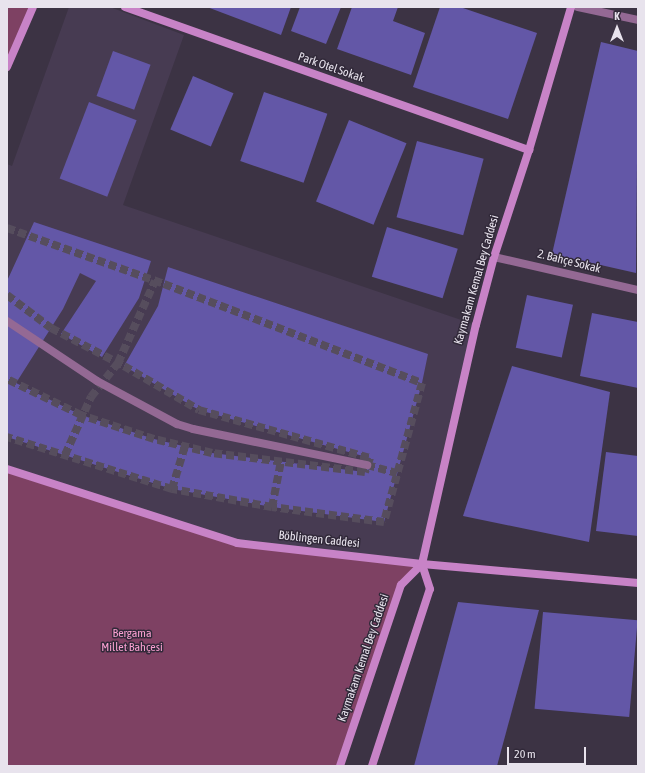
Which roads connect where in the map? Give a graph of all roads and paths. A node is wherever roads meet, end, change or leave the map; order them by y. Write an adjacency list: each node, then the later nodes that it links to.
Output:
1 (33, 7): 6 (main road)
2 (125, 7): 7 (main road, Park Otel Sokak)
3 (570, 7): 7 (main road, Kaymakam Kemal Bey Caddesi)
4 (578, 7): 5 (street)
5 (638, 20)
6 (7, 67)
7 (530, 150): 8 (main road, Kaymakam Kemal Bey Caddesi)
8 (494, 257): 9 (street, 2. Bahçe Sokak); 13 (main road, Kaymakam Kemal Bey Caddesi)
9 (638, 290)
10 (7, 321): 11 (street)
11 (367, 465)
12 (7, 469): 13 (main road, Böblingen Caddesi)
13 (422, 564): 14 (main road, Böblingen Caddesi); 15 (main road, Kaymakam Kemal Bey Caddesi); 16 (main road, Kaymakam Kemal Bey Caddesi)
14 (638, 583)
15 (340, 766)
16 (372, 766)

